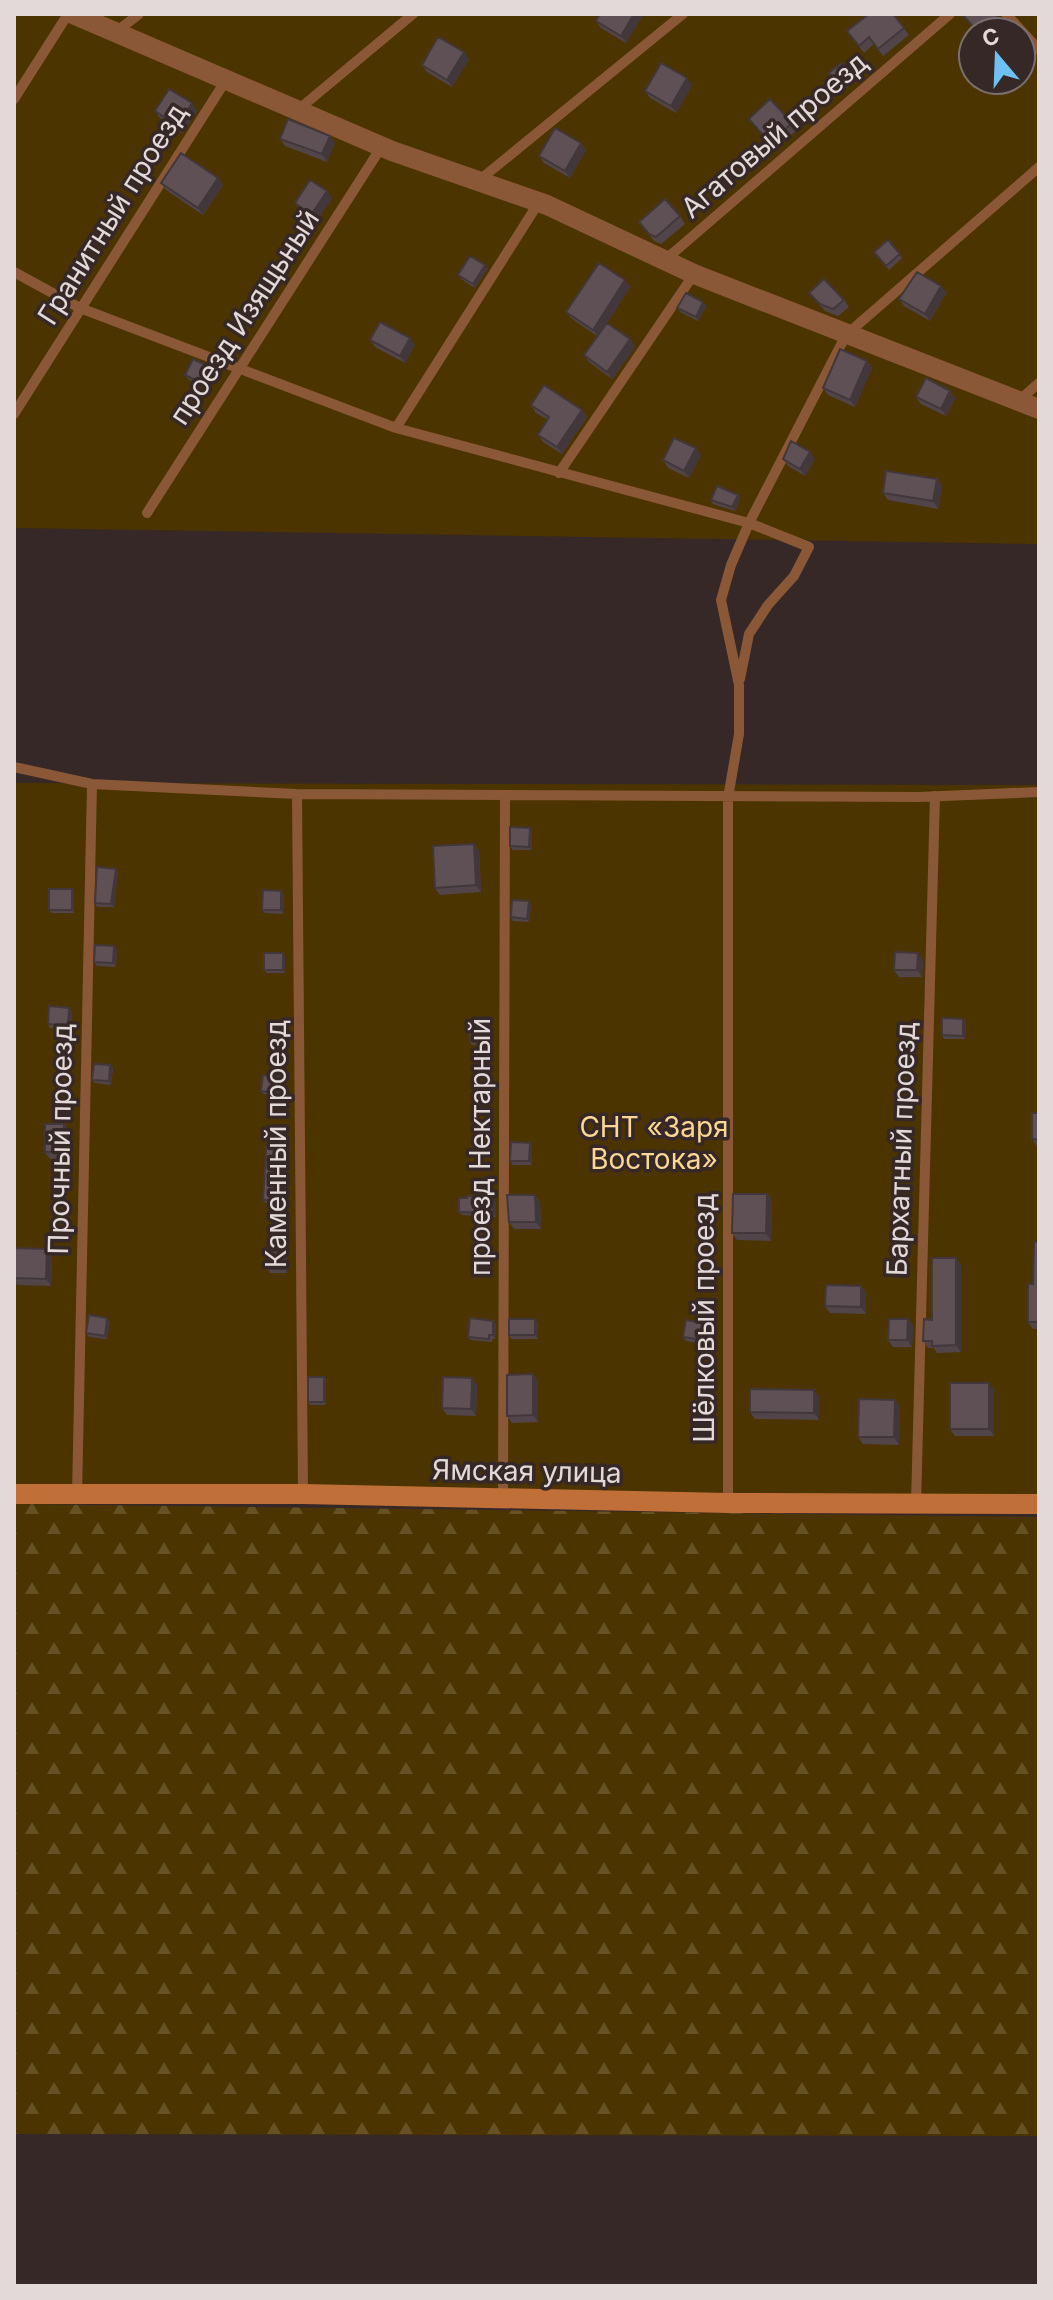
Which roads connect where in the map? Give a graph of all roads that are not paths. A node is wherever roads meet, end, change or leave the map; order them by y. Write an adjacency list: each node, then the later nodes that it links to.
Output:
1 (70, 14): 7 (street); 10 (lane)
2 (139, 14): 7 (lane)
3 (413, 14): 11 (lane)
4 (683, 14): 14 (lane)
5 (950, 14): 16 (lane, Агатовый проезд)
6 (1006, 14): 8 (lane)
7 (116, 32): 9 (street)
8 (1039, 50)
9 (226, 80): 11 (street); 19 (lane, Гранитный проезд)
10 (14, 99)
11 (299, 109): 12 (street)
12 (382, 146): 14 (street); 21 (lane, проезд Изящьный)
13 (1039, 167): 20 (lane)
14 (477, 182): 15 (street)
15 (539, 202): 16 (street); 26 (lane)
16 (665, 260): 18 (street)
17 (14, 272): 19 (lane)
18 (694, 274): 20 (street); 27 (lane)
19 (80, 308): 21 (lane); 25 (lane, Гранитный проезд)
20 (846, 335): 23 (street); 29 (lane)
21 (240, 367): 26 (lane); 28 (lane, проезд Изящьный)
22 (1039, 383): 23 (lane)
23 (1018, 401): 24 (street)
24 (1039, 409)
25 (14, 414)
26 (396, 428): 27 (lane)
27 (559, 473): 29 (lane)
28 (147, 513)
29 (749, 523): 30 (lane); 30 (lane)
30 (739, 685): 37 (lane, Шёлковый проезд)
31 (14, 767): 32 (lane)
32 (92, 784): 34 (lane); 40 (lane, Прочный проезд)
33 (1039, 792): 36 (lane)
34 (297, 794): 35 (lane); 39 (lane, Каменный проезд)
35 (505, 795): 37 (lane); 41 (lane, проезд Нектарный)
36 (935, 796): 37 (lane); 43 (lane, Бархатный проезд)
37 (728, 798): 42 (lane, Шёлковый проезд)
38 (14, 1494): 40 (street, Ямская улица)
39 (303, 1494): 40 (street, Ямская улица); 41 (street, Ямская улица)
40 (77, 1495)
41 (503, 1498): 42 (street, Ямская улица)
42 (728, 1503): 43 (street, Ямская улица)
43 (916, 1503): 44 (street, Ямская улица)
44 (1039, 1504)

